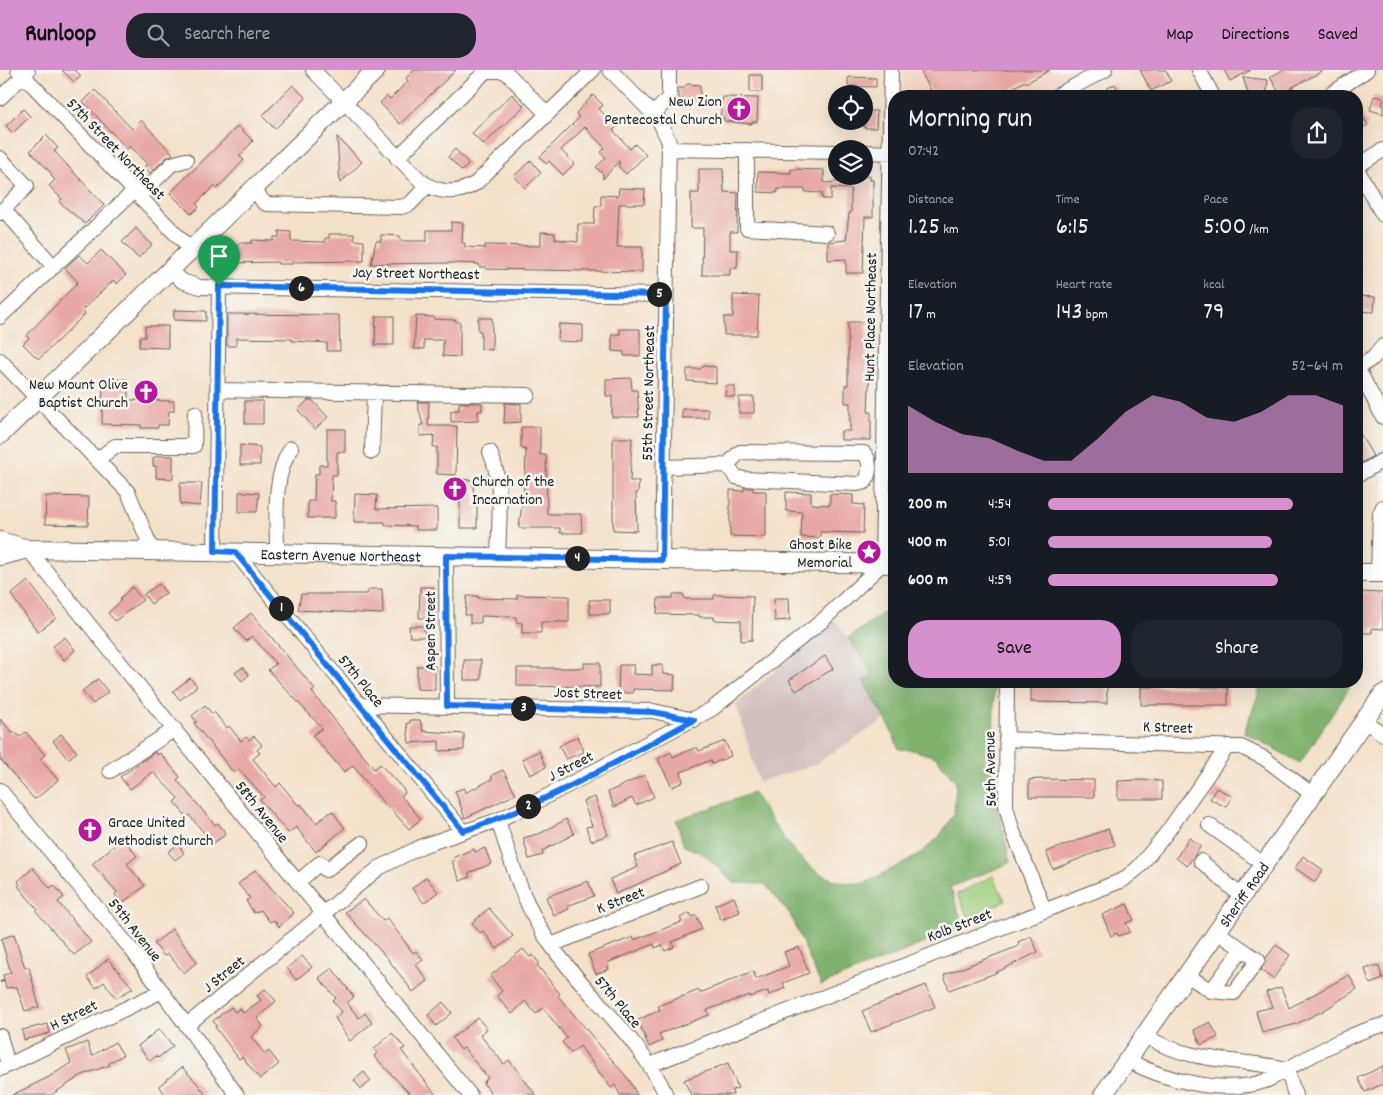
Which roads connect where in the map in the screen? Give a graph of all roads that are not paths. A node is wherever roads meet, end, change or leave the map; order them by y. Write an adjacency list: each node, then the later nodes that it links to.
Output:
1 (313, 70): 16 (street)
2 (376, 70): 16 (main road)
3 (592, 70): 17 (street)
4 (610, 70): 18 (street, 55th Street Northeast)
5 (669, 70): 18 (street)
6 (892, 70): 11 (street, Hunt Place Northeast)
7 (1105, 70): 12 (street)
8 (1366, 70): 14 (street)
9 (23, 72): 15 (street); 32 (street, 57th Street Northeast)
10 (1203, 72): 13 (street)
11 (892, 90)
12 (1067, 90)
13 (1210, 90)
14 (1337, 90)
15 (0, 98)
16 (344, 102): 26 (street); 31 (main road)
17 (547, 114): 26 (street); 30 (street)
18 (654, 114): 19 (street, 55th Street Northeast)
19 (669, 149): 20 (street); 40 (street, 55th Street Northeast)
20 (747, 150): 22 (street); 35 (street)
21 (1383, 150): 28 (street)
22 (828, 152)
23 (873, 152): 24 (street)
24 (888, 153)
25 (0, 158): 33 (street)
26 (397, 158): 30 (street)
27 (186, 160): 32 (street)
28 (1363, 161)
29 (1363, 181): 34 (street)
30 (423, 183): 31 (street)
31 (255, 189): 36 (main road)
32 (137, 194): 36 (street, 57th Street Northeast); 37 (street)
33 (2, 212): 37 (street)
34 (1383, 215)
35 (827, 233)
36 (191, 250): 38 (main road)
37 (54, 267): 41 (street)
38 (171, 270): 39 (street, Jay Street Northeast); 49 (main road)
39 (219, 286): 40 (street, Jay Street Northeast); 45 (street)
40 (666, 295): 59 (street, 55th Street Northeast)
41 (0, 317)
42 (1383, 346): 44 (street)
43 (0, 360): 49 (street)
44 (1363, 363)
45 (217, 390): 47 (street); 65 (street)
46 (1363, 391): 51 (street)
47 (374, 392): 48 (street); 54 (street)
48 (528, 395)
49 (38, 398): 52 (main road); 56 (street)
50 (195, 413): 56 (street)
51 (1383, 417)
52 (0, 435)
53 (291, 448): 67 (street)
54 (372, 452)
55 (490, 452): 70 (street)
56 (97, 460): 64 (street)
57 (1383, 460): 60 (street)
58 (728, 465): 58 (street); 59 (street)
59 (664, 467): 71 (street, 55th Street Northeast)
60 (1363, 472)
61 (1383, 507): 74 (street)
62 (0, 541): 63 (main road, Eastern Avenue Northeast)
63 (28, 549): 64 (main road, Eastern Avenue Northeast); 68 (main road, Eastern Avenue Northeast); 81 (street, 58th Avenue)
64 (152, 550): 65 (main road, Eastern Avenue Northeast)
65 (215, 551): 66 (main road, Eastern Avenue Northeast)
66 (235, 552): 67 (main road, Eastern Avenue Northeast); 77 (street, 57th Place)
67 (277, 552): 69 (main road, Eastern Avenue Northeast)
68 (0, 556)
69 (446, 556): 70 (main road, Eastern Avenue Northeast); 78 (street, Aspen Street)
70 (498, 557): 71 (main road, Eastern Avenue Northeast)
71 (662, 560): 72 (main road, Eastern Avenue Northeast)
72 (888, 564): 79 (street, J Street)
73 (1363, 573): 74 (main road)
74 (1380, 573)
75 (1007, 688): 83 (street, 56th Avenue)
76 (1383, 694): 80 (main road, Sheriff Road)
77 (360, 705): 78 (street, Jost Street); 90 (street, 57th Place)
78 (447, 706): 79 (street, Jost Street)
79 (694, 720): 88 (street, J Street)
80 (1364, 721): 82 (street); 87 (main road, Sheriff Road)
81 (175, 729): 85 (street); 94 (street, 58th Avenue)
82 (1383, 734)
83 (1006, 738): 84 (street, K Street); 97 (street, 56th Avenue)
84 (1228, 746): 87 (street, K Street); 97 (street, Kolb Street)
85 (110, 771)
86 (0, 790): 103 (street, 59th Avenue)
87 (1313, 795): 93 (main road, Sheriff Road)
88 (498, 820): 90 (street, J Street); 100 (street, 57th Place)
89 (1209, 825): 93 (street)
90 (463, 831): 98 (street, J Street)
91 (362, 843): 94 (street)
92 (1201, 861): 96 (street)
93 (1265, 865): 96 (main road, Sheriff Road)
94 (298, 882): 98 (street, 58th Avenue)
95 (701, 886): 100 (street, K Street)
96 (1242, 897): 99 (main road, Sheriff Road)
97 (1044, 909): 110 (street, Kolb Street)
98 (324, 914): 105 (street, J Street); 114 (street, 58th Avenue)
99 (1218, 932): 101 (street); 102 (main road, Sheriff Road)
100 (551, 945): 110 (street, 57th Place)
101 (1242, 949): 104 (street); 104 (street)
102 (1187, 975): 104 (street); 108 (main road, Sheriff Road)
103 (162, 991): 105 (street, 59th Avenue); 111 (street, H Street)
104 (1211, 991)
105 (187, 1024): 113 (street, 59th Avenue)
106 (1383, 1025): 112 (street)
107 (0, 1036): 111 (street)
108 (1145, 1036): 109 (main road, Sheriff Road); 112 (street)
109 (1128, 1060): 112 (street); 116 (main road, Sheriff Road)
110 (650, 1065): 115 (street, 57th Place)
111 (4, 1067)
112 (1287, 1068): 117 (street)
113 (237, 1095)
114 (470, 1095)
115 (666, 1095)
116 (1103, 1095)
117 (1295, 1095)

